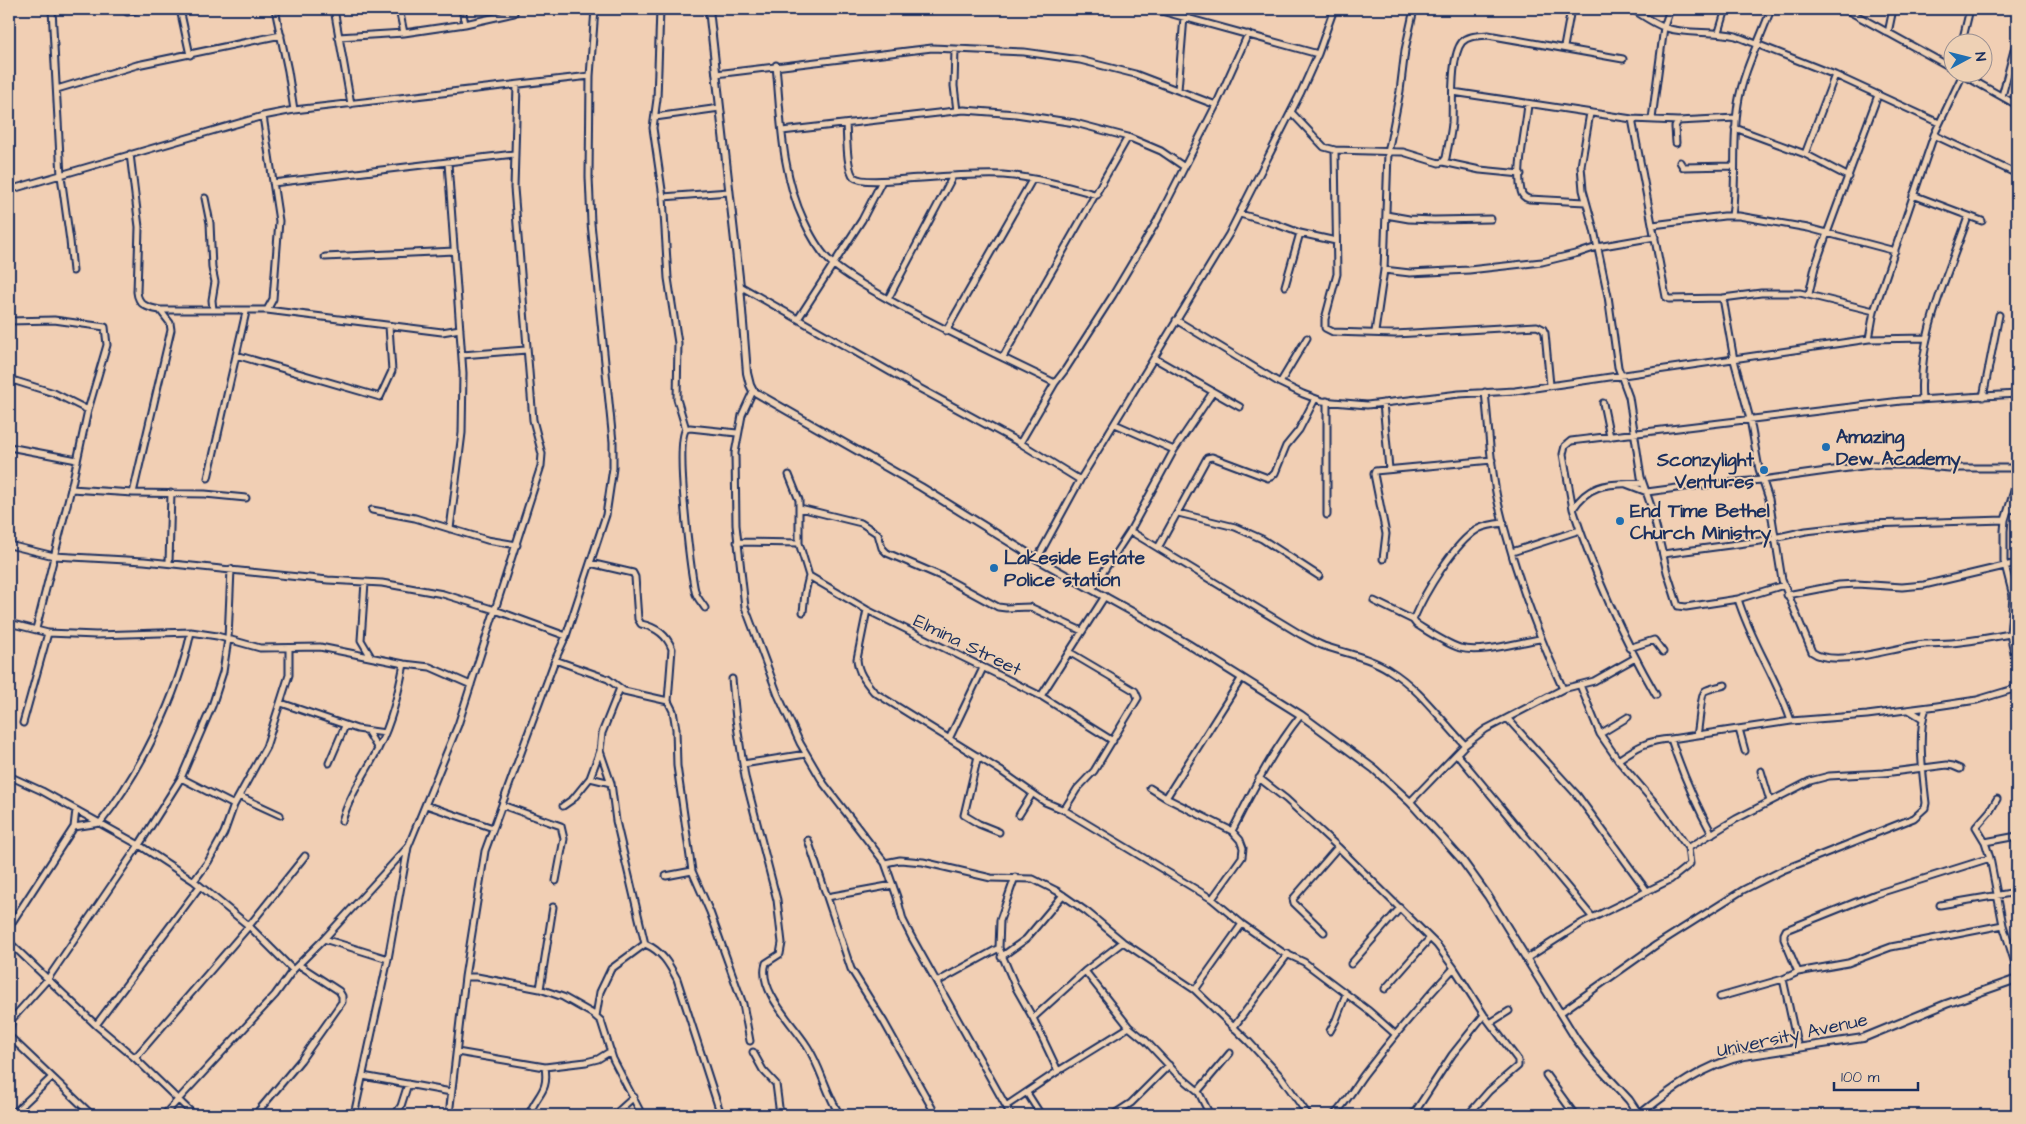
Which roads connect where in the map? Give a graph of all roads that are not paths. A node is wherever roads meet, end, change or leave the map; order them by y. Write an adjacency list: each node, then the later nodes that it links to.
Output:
1 (52, 9): 49 (street)
2 (140, 9): 22 (street)
3 (180, 9): 39 (street)
4 (275, 9): 32 (street)
5 (334, 9): 33 (street)
6 (399, 9): 29 (street)
7 (462, 9): 25 (street)
8 (595, 9): 45 (street)
9 (660, 9): 64 (street)
10 (709, 9): 43 (street)
11 (1154, 9): 24 (street)
12 (1334, 9): 38 (street)
13 (1414, 9): 77 (street)
14 (1571, 9): 36 (street)
15 (1632, 9): 26 (street)
16 (1670, 9): 26 (street)
17 (1726, 9): 27 (street)
18 (1771, 9): 35 (street)
19 (1845, 9): 30 (street)
20 (1893, 9): 30 (street)
21 (1970, 9): 28 (street)
22 (127, 12)
23 (514, 13): 25 (street)
24 (1184, 17): 31 (street); 50 (street)
25 (465, 24): 29 (street)
26 (1664, 27): 27 (street); 67 (street)
27 (1719, 32): 35 (street)
28 (1964, 32)
29 (404, 33): 33 (street)
30 (1888, 33): 41 (street)
31 (1248, 34): 38 (street); 56 (street)
32 (280, 35): 39 (street); 59 (street)
33 (338, 37): 54 (street)
34 (2017, 40): 53 (street)
35 (1758, 44): 44 (street); 65 (street)
36 (1564, 47): 40 (street); 51 (street)
37 (955, 49): 42 (street); 50 (street); 60 (street)
38 (1318, 54): 61 (street)
39 (190, 55): 49 (street)
40 (1623, 59)
41 (1944, 64)
42 (776, 66): 43 (street); 72 (street)
43 (716, 74): 58 (street)
44 (1835, 75): 52 (street); 80 (street)
45 (590, 76): 48 (street); 212 (street)
46 (1957, 82): 69 (street)
47 (1975, 82): 53 (street)
48 (517, 85): 54 (street); 79 (street)
49 (58, 89): 88 (street)
50 (1178, 90): 56 (street)
51 (1453, 92): 55 (street); 81 (street)
52 (1878, 95): 69 (street); 90 (street)
53 (2002, 96): 57 (street)
54 (351, 104): 59 (street)
55 (1528, 104): 62 (street); 86 (street)
56 (1216, 105): 84 (street)
57 (2017, 105)
58 (720, 108): 64 (street); 95 (street)
59 (294, 110): 63 (street)
60 (957, 111): 70 (street); 74 (street)
61 (1291, 112): 76 (street); 101 (street)
62 (1590, 113): 66 (street); 100 (street)
63 (263, 116): 78 (street); 93 (street)
64 (655, 117): 98 (street)
65 (1736, 118): 68 (street); 71 (street)
66 (1632, 119): 67 (street); 107 (street)
67 (1652, 120): 68 (street)
68 (1678, 121): 75 (street)
69 (1939, 123): 73 (street)
70 (846, 124): 72 (street); 92 (street)
71 (1735, 128): 80 (street); 85 (street)
72 (782, 131): 116 (street)
73 (1934, 135): 87 (street); 97 (street)
74 (1128, 137): 84 (street); 96 (street)
75 (1676, 144)
76 (1335, 150): 77 (street); 111 (street)
77 (1388, 152): 81 (street); 102 (street)
78 (130, 154): 88 (street); 124 (street)
79 (514, 154): 83 (street); 140 (street)
80 (1805, 154): 90 (street)
81 (1443, 162): 86 (street)
82 (1680, 162): 85 (street)
83 (448, 163): 93 (street); 113 (street)
84 (1184, 166): 149 (street)
85 (1734, 166): 103 (street)
86 (1521, 174): 100 (street)
87 (2017, 174)
88 (61, 176): 94 (street); 118 (street)
89 (953, 176): 91 (street); 92 (street); 123 (street)
90 (1849, 177): 109 (street)
91 (1032, 180): 96 (street); 135 (street)
92 (882, 181): 116 (street)
93 (273, 183): 126 (street)
94 (9, 190)
95 (729, 192): 98 (street); 119 (street)
96 (1097, 195): 143 (street)
97 (1913, 195): 104 (street); 114 (street)
98 (663, 197): 165 (street)
99 (205, 198): 125 (street)
100 (1585, 202): 112 (street)
101 (1240, 214): 108 (street); 131 (street)
102 (1386, 215): 105 (street); 117 (street)
103 (1732, 216): 107 (street); 109 (street)
104 (1968, 217): 106 (street); 138 (street)
105 (1491, 219)
106 (1982, 222)
107 (1653, 226): 110 (street)
108 (1300, 233): 111 (street); 120 (street)
109 (1828, 233): 114 (street); 121 (street)
110 (1655, 237): 112 (street); 122 (street)
111 (1336, 241): 136 (street)
112 (1597, 247): 117 (street); 146 (street)
113 (455, 251): 115 (street); 134 (street)
114 (1895, 251): 127 (street)
115 (326, 257)
116 (833, 264): 123 (street); 130 (street)
117 (1384, 270): 136 (street)
118 (73, 271)
119 (740, 286): 130 (street); 151 (street)
120 (1285, 286)
121 (1809, 294): 122 (street); 127 (street)
122 (1723, 298): 145 (street)
123 (888, 299): 135 (street)
124 (160, 310): 125 (street); 186 (street)
125 (213, 310): 128 (street)
126 (266, 310): 128 (street); 133 (street)
127 (1874, 311): 139 (street)
128 (246, 312): 142 (street)
129 (1999, 315): 155 (street)
130 (798, 319): 169 (street)
131 (1176, 320): 144 (street); 148 (street)
132 (9, 321): 162 (street)
133 (389, 326): 134 (street); 142 (street)
134 (460, 329): 141 (street)
135 (946, 331): 143 (street)
136 (1375, 332): 150 (street)
137 (1307, 338): 148 (street)
138 (1927, 338): 139 (street); 157 (street)
139 (1869, 339): 145 (street)
140 (526, 350): 141 (street); 204 (street)
141 (462, 355): 197 (street)
142 (236, 356): 177 (street)
143 (1003, 357): 149 (street)
144 (1154, 358): 152 (street); 164 (street)
145 (1734, 360): 146 (street); 163 (street)
146 (1622, 376): 150 (street); 167 (street)
147 (9, 380): 162 (street)
148 (1280, 383): 156 (street)
149 (1055, 384): 169 (street)
150 (1550, 385): 153 (street)
151 (754, 391): 166 (street); 209 (street)
152 (1213, 392): 161 (street); 171 (street)
153 (1485, 392): 160 (street); 173 (street)
154 (2017, 394): 155 (street)
155 (1983, 397): 157 (street)
156 (1315, 399): 158 (street); 193 (street)
157 (1922, 400): 163 (street)
158 (1327, 401): 160 (street); 194 (street)
159 (1603, 402): 168 (street)
160 (1383, 403): 175 (street)
161 (1240, 408)
162 (88, 410): 172 (street)
163 (1750, 419): 167 (street); 179 (street)
164 (1115, 424): 171 (street); 178 (street)
165 (686, 429): 166 (street); 225 (street)
166 (737, 433): 201 (street)
167 (1635, 434): 168 (street); 181 (street)
168 (1610, 437): 189 (street)
169 (1020, 443): 178 (street)
170 (9, 446): 172 (street)
171 (1174, 450): 199 (street)
172 (76, 460): 183 (street)
173 (1492, 460): 175 (street); 196 (street)
174 (2017, 468): 179 (street)
175 (1389, 469): 210 (street)
176 (789, 475): 188 (street)
177 (208, 478)
178 (1080, 480): 209 (street)
179 (1762, 480): 185 (street); 200 (street)
180 (2017, 480): 192 (street)
181 (1643, 483): 182 (street); 185 (street)
182 (1626, 484): 185 (street); 189 (street)
183 (71, 489): 186 (street); 208 (street)
184 (171, 492): 186 (street); 187 (street); 211 (street)
185 (1647, 492): 207 (street)
186 (133, 493)
187 (246, 498)
188 (800, 508): 202 (street); 234 (street)
189 (1573, 509): 198 (street)
190 (2017, 509): 192 (street)
191 (372, 510): 197 (street)
192 (2009, 510): 195 (street)
193 (1178, 513): 205 (street); 217 (street)
194 (1327, 515)
195 (2005, 520): 200 (street); 214 (street)
196 (1504, 523): 206 (street); 229 (street)
197 (450, 529): 204 (street)
198 (1580, 530): 206 (street); 241 (street)
199 (1130, 531): 205 (street); 220 (street)
200 (1775, 539): 207 (street); 219 (street)
201 (738, 542): 202 (street); 283 (street)
202 (799, 543): 216 (street)
203 (9, 545): 208 (street)
204 (517, 545): 226 (street)
205 (1158, 548): 279 (street)
206 (1512, 552): 240 (street)
207 (1663, 554): 223 (street)
208 (54, 556): 211 (street); 233 (street)
209 (1037, 559): 220 (street)
210 (1383, 559)
211 (169, 563): 215 (street)
212 (590, 563): 238 (street); 260 (street)
213 (2017, 563): 214 (street)
214 (2005, 564): 221 (street); 232 (street)
215 (232, 569): 218 (street); 239 (street)
216 (810, 576): 227 (street, Elmina Street); 228 (street)
217 (1319, 576)
218 (365, 582): 226 (street); 245 (street)
219 (1784, 585): 221 (street); 223 (street)
220 (1092, 589): 222 (street)
221 (1787, 595): 237 (street)
222 (1105, 596): 234 (street); 251 (street)
223 (1738, 599): 268 (street)
224 (1374, 601): 229 (street)
225 (705, 608)
226 (495, 610): 238 (street); 252 (street)
227 (867, 610): 249 (street, Elmina Street); 276 (street)
228 (803, 612)
229 (1413, 620): 240 (street)
230 (9, 623): 233 (street)
231 (2017, 624): 232 (street)
232 (2010, 625): 237 (street)
233 (36, 629): 236 (street)
234 (1082, 631): 243 (street)
235 (191, 632): 236 (street); 239 (street); 313 (street)
236 (48, 633): 269 (street)
237 (2010, 634): 255 (street)
238 (566, 636): 247 (street)
239 (228, 639): 242 (street); 293 (street)
240 (1540, 639): 257 (street)
241 (1629, 648): 244 (street); 246 (street)
242 (289, 649): 245 (street); 261 (street)
243 (1070, 652): 259 (street); 278 (street)
244 (1662, 652)
245 (371, 657): 248 (street)
246 (1635, 658): 254 (street); 258 (street)
247 (555, 660): 256 (street); 306 (street)
248 (404, 664): 252 (street); 273 (street)
249 (983, 668): 259 (street, Elmina Street); 276 (street)
250 (732, 678): 288 (street)
251 (1240, 679): 264 (street); 300 (street)
252 (471, 685): 305 (street)
253 (1725, 685): 275 (street)
254 (1580, 686): 257 (street); 274 (street)
255 (2017, 687): 262 (street)
256 (620, 688): 260 (street); 281 (street)
257 (1563, 689): 266 (street)
258 (1656, 694)
259 (1041, 696): 278 (street, Elmina Street)
260 (668, 701): 329 (street)
261 (281, 703): 270 (street); 299 (street)
262 (1926, 708): 263 (street); 267 (street)
263 (1909, 710): 267 (street); 268 (street)
264 (1300, 715): 295 (street); 303 (street)
265 (1628, 717): 274 (street)
266 (1507, 718): 279 (street); 336 (street)
267 (1922, 718): 289 (street)
268 (1791, 720): 271 (street)
269 (23, 723)
270 (345, 726): 272 (street); 287 (street)
271 (1740, 728): 275 (street); 282 (street)
272 (368, 732): 273 (street); 280 (street)
273 (385, 733): 280 (street)
274 (1600, 734): 286 (street)
275 (1697, 735): 277 (street)
276 (948, 739): 285 (street)
277 (1671, 739): 286 (street); 318 (street)
278 (1113, 741): 309 (street)
279 (1465, 746): 284 (street)
280 (378, 749): 312 (street)
281 (600, 751): 294 (street); 296 (street)
282 (1745, 751)
283 (806, 754): 288 (street); 328 (street)
284 (1457, 754): 303 (street); 345 (street)
285 (978, 756): 298 (street); 317 (street)
286 (1618, 760): 325 (street)
287 (329, 764)
288 (743, 764): 426 (street)
289 (1922, 768): 290 (street); 302 (street); 379 (street)
290 (1960, 770)
291 (1761, 772): 302 (street)
292 (9, 776): 308 (street)
293 (181, 778): 304 (street); 322 (street)
294 (590, 778): 296 (street); 307 (street)
295 (1259, 778): 316 (street); 324 (street)
296 (610, 783): 355 (street)
297 (1150, 788): 300 (street)
298 (1032, 794): 309 (street); 311 (street)
299 (239, 796): 304 (street); 310 (street)
300 (1166, 798): 316 (street)
301 (1997, 799): 321 (street)
302 (1770, 801): 318 (street)
303 (1410, 802): 360 (street)
304 (234, 805): 332 (street)
305 (426, 805): 315 (street); 323 (street)
306 (502, 805): 315 (street); 333 (street)
307 (563, 806)
308 (76, 810): 313 (street); 314 (street)
309 (1064, 810): 341 (street)
310 (280, 815)
311 (1019, 815)
312 (342, 820)
313 (100, 823): 314 (street); 322 (street)
314 (74, 828): 349 (street)
315 (493, 828): 368 (street)
316 (1232, 831): 341 (street)
317 (999, 832)
318 (1712, 834): 325 (street)
319 (2017, 836): 321 (street)
320 (808, 840): 340 (street)
321 (1985, 842): 327 (street)
322 (140, 845): 332 (street); 370 (street)
323 (408, 847): 352 (street); 359 (street)
324 (1338, 847): 344 (street); 350 (street)
325 (1688, 848): 336 (street)
326 (305, 856): 348 (street)
327 (1990, 858): 338 (street); 367 (street)
328 (885, 863): 331 (street); 334 (street)
329 (692, 871): 330 (street); 391 (street)
330 (666, 876)
331 (1015, 877): 339 (street); 356 (street)
332 (194, 880): 335 (street)
333 (556, 881)
334 (893, 885): 340 (street); 372 (street)
335 (200, 886): 348 (street); 385 (street)
336 (1647, 891): 345 (street)
337 (2017, 892): 338 (street)
338 (1998, 894): 342 (street); 347 (street)
339 (1063, 895): 354 (street); 358 (street)
340 (827, 897): 427 (street)
341 (1212, 899): 346 (street)
342 (1940, 905)
343 (553, 907): 373 (street)
344 (1400, 908): 351 (street); 361 (street)
345 (1594, 918): 360 (street)
346 (1242, 924): 357 (street); 375 (street)
347 (2003, 925): 365 (street); 367 (street)
348 (249, 926): 364 (street); 397 (street)
349 (9, 927)
350 (1324, 932)
351 (1430, 938): 363 (street); 374 (street)
352 (324, 939): 359 (street); 362 (street)
353 (9, 942): 370 (street)
354 (1123, 942): 366 (street); 375 (street)
355 (645, 944): 381 (street); 411 (street)
356 (999, 948): 358 (street); 372 (street)
357 (1288, 954): 376 (street); 387 (street)
358 (1001, 957): 382 (street)
359 (388, 959): 402 (street)
360 (1526, 959): 379 (street)
361 (1351, 964)
362 (298, 965): 364 (street); 417 (street)
363 (1454, 968): 380 (street); 389 (street)
364 (293, 970): 409 (street)
365 (2017, 970)
366 (1085, 971): 382 (street); 386 (street)
367 (1798, 972): 369 (street)
368 (465, 977): 373 (street); 394 (street)
369 (1783, 979): 377 (street); 392 (street)
370 (47, 980): 383 (street); 385 (street)
371 (2017, 980): 392 (street, University Avenue)
372 (937, 982): 410 (street)
373 (540, 989): 381 (street)
374 (1384, 989)
375 (1195, 990): 387 (street)
376 (1346, 994): 388 (street); 389 (street)
377 (1720, 997)
378 (1509, 1011): 384 (street)
379 (1560, 1013): 436 (street)
380 (1484, 1015): 384 (street); 433 (street)
381 (596, 1016): 393 (street)
382 (1033, 1018): 400 (street)
383 (11, 1020): 390 (street)
384 (1490, 1023): 434 (street)
385 (96, 1025): 397 (street)
386 (1129, 1027): 399 (street); 400 (street)
387 (1232, 1028): 431 (street)
388 (1330, 1031)
389 (1395, 1034): 432 (street)
390 (9, 1035): 403 (street)
391 (750, 1041)
392 (1798, 1048): 436 (street, University Avenue)
393 (611, 1050): 398 (street); 408 (street)
394 (457, 1052): 398 (street); 405 (street)
395 (753, 1052): 425 (street)
396 (1230, 1053): 406 (street)
397 (135, 1058): 409 (street)
398 (544, 1066): 421 (street)
399 (1169, 1066): 406 (street); 412 (street)
400 (1058, 1071): 407 (street)
401 (1546, 1075): 435 (street)
402 (362, 1076): 404 (street); 418 (street)
403 (51, 1078): 413 (street); 414 (street)
404 (408, 1084): 405 (street); 419 (street)
405 (451, 1092): 420 (street)
406 (1198, 1092): 430 (street)
407 (1027, 1093): 410 (street); 429 (street)
408 (634, 1097): 422 (street); 423 (street)
409 (178, 1101): 415 (street); 416 (street)
410 (1006, 1106): 428 (street)
411 (721, 1113): 424 (street)
412 (1114, 1114)
413 (12, 1115)
414 (92, 1115)
415 (164, 1115)
416 (194, 1115)
417 (255, 1115)
418 (354, 1115)
419 (395, 1115)
420 (449, 1115)
421 (529, 1115)
422 (614, 1115)
423 (642, 1115)
424 (704, 1115)
425 (780, 1115)
426 (840, 1115)
427 (936, 1115)
428 (1011, 1115)
429 (1041, 1115)
430 (1210, 1115)
431 (1308, 1115)
432 (1334, 1115)
433 (1413, 1115)
434 (1468, 1115)
435 (1575, 1115)
436 (1639, 1115)

